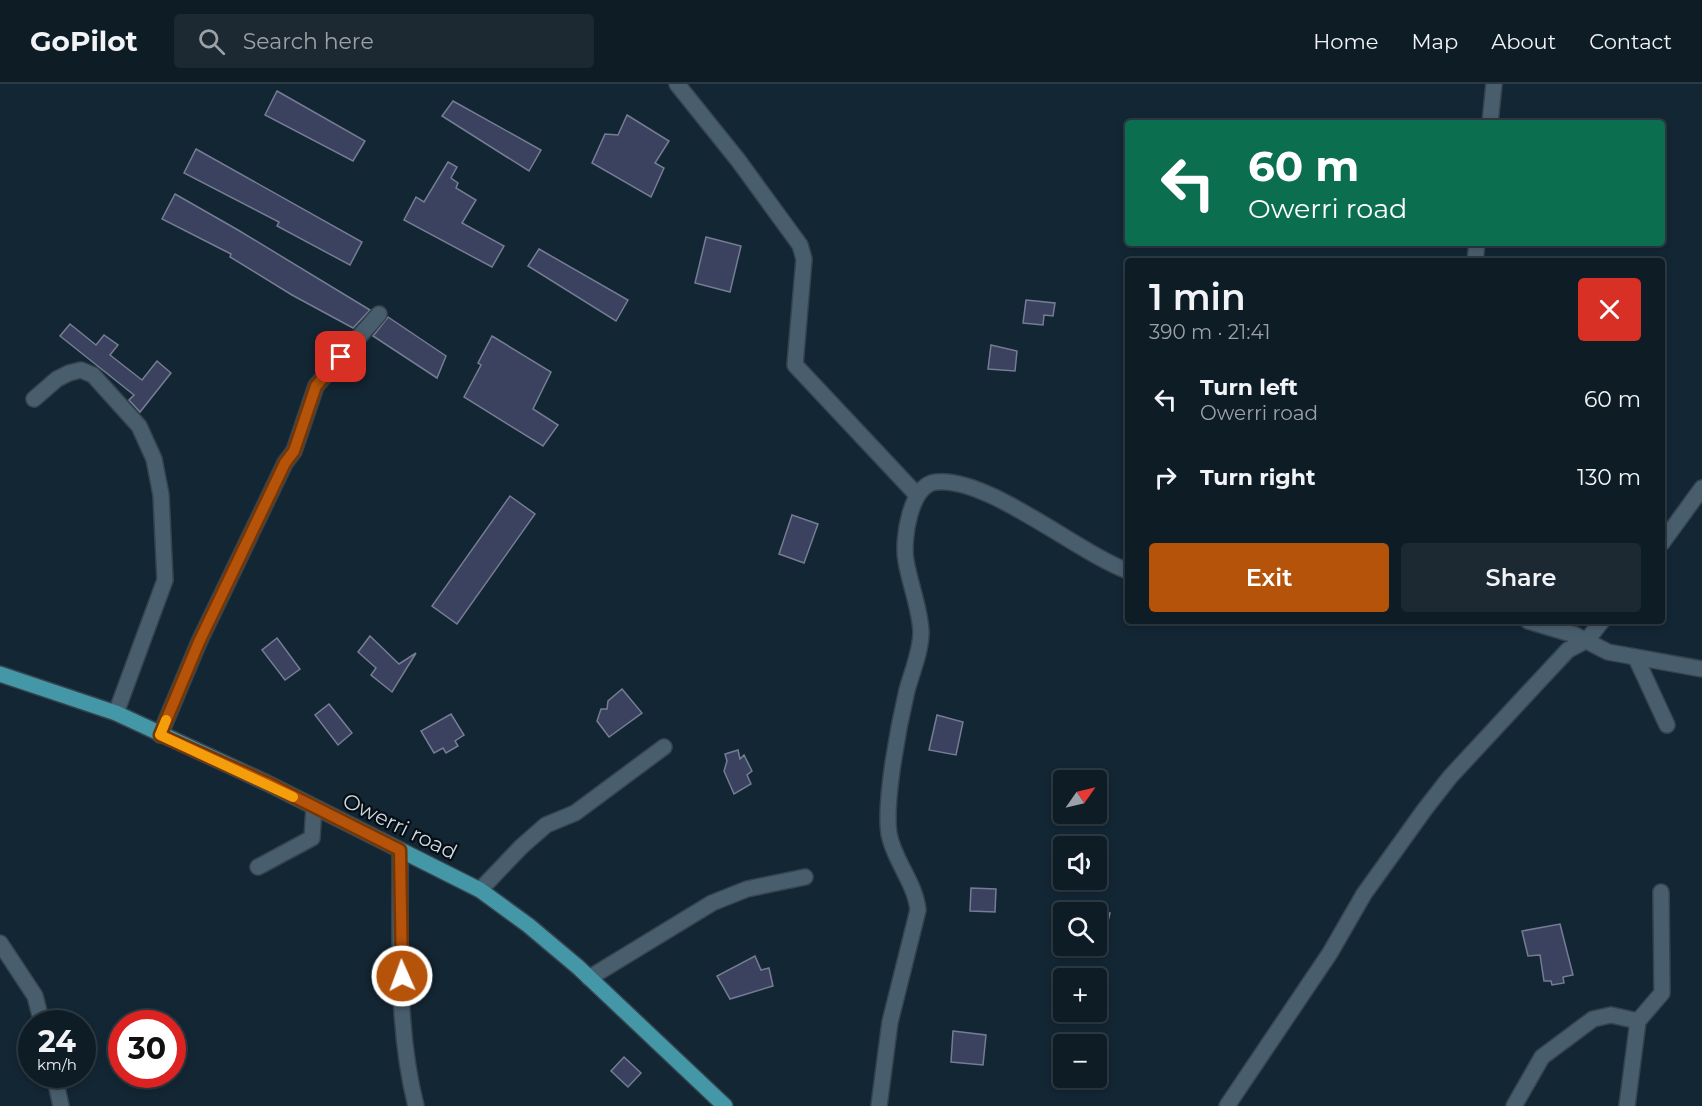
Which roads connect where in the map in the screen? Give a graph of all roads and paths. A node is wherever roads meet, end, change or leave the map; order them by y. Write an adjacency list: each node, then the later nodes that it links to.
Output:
1 (677, 84): 7 (street)
2 (1494, 84): 3 (street)
3 (1490, 120)
4 (379, 314): 18 (street)
5 (34, 399): 16 (street)
6 (1702, 488): 8 (street)
7 (917, 495): 9 (street); 34 (street)
8 (1665, 539)
9 (1125, 569)
10 (1538, 624): 12 (street)
11 (1598, 624): 12 (street)
12 (1581, 637): 13 (street); 35 (street)
13 (1636, 658): 14 (street); 17 (street)
14 (1702, 669)
15 (0, 674): 16 (main road, Owerri road)
16 (116, 713): 18 (main road, Owerri road)
17 (1667, 725)
18 (160, 735): 20 (main road, Owerri road)
19 (664, 747): 24 (street)
20 (314, 807): 21 (main road, Owerri road); 22 (street)
21 (400, 850): 24 (main road, Owerri road); 32 (street)
22 (258, 867)
23 (805, 876): 27 (street)
24 (480, 890): 27 (main road, Owerri road)
25 (1661, 892): 29 (street)
26 (0, 943): 28 (street)
27 (589, 978): 33 (main road, Owerri road)
28 (39, 1010)
29 (1638, 1021): 36 (street); 37 (street)
30 (57, 1088): 31 (street)
31 (61, 1106)
32 (416, 1106)
33 (725, 1106)
34 (879, 1106)
35 (1227, 1106)
36 (1514, 1106)
37 (1627, 1106)

